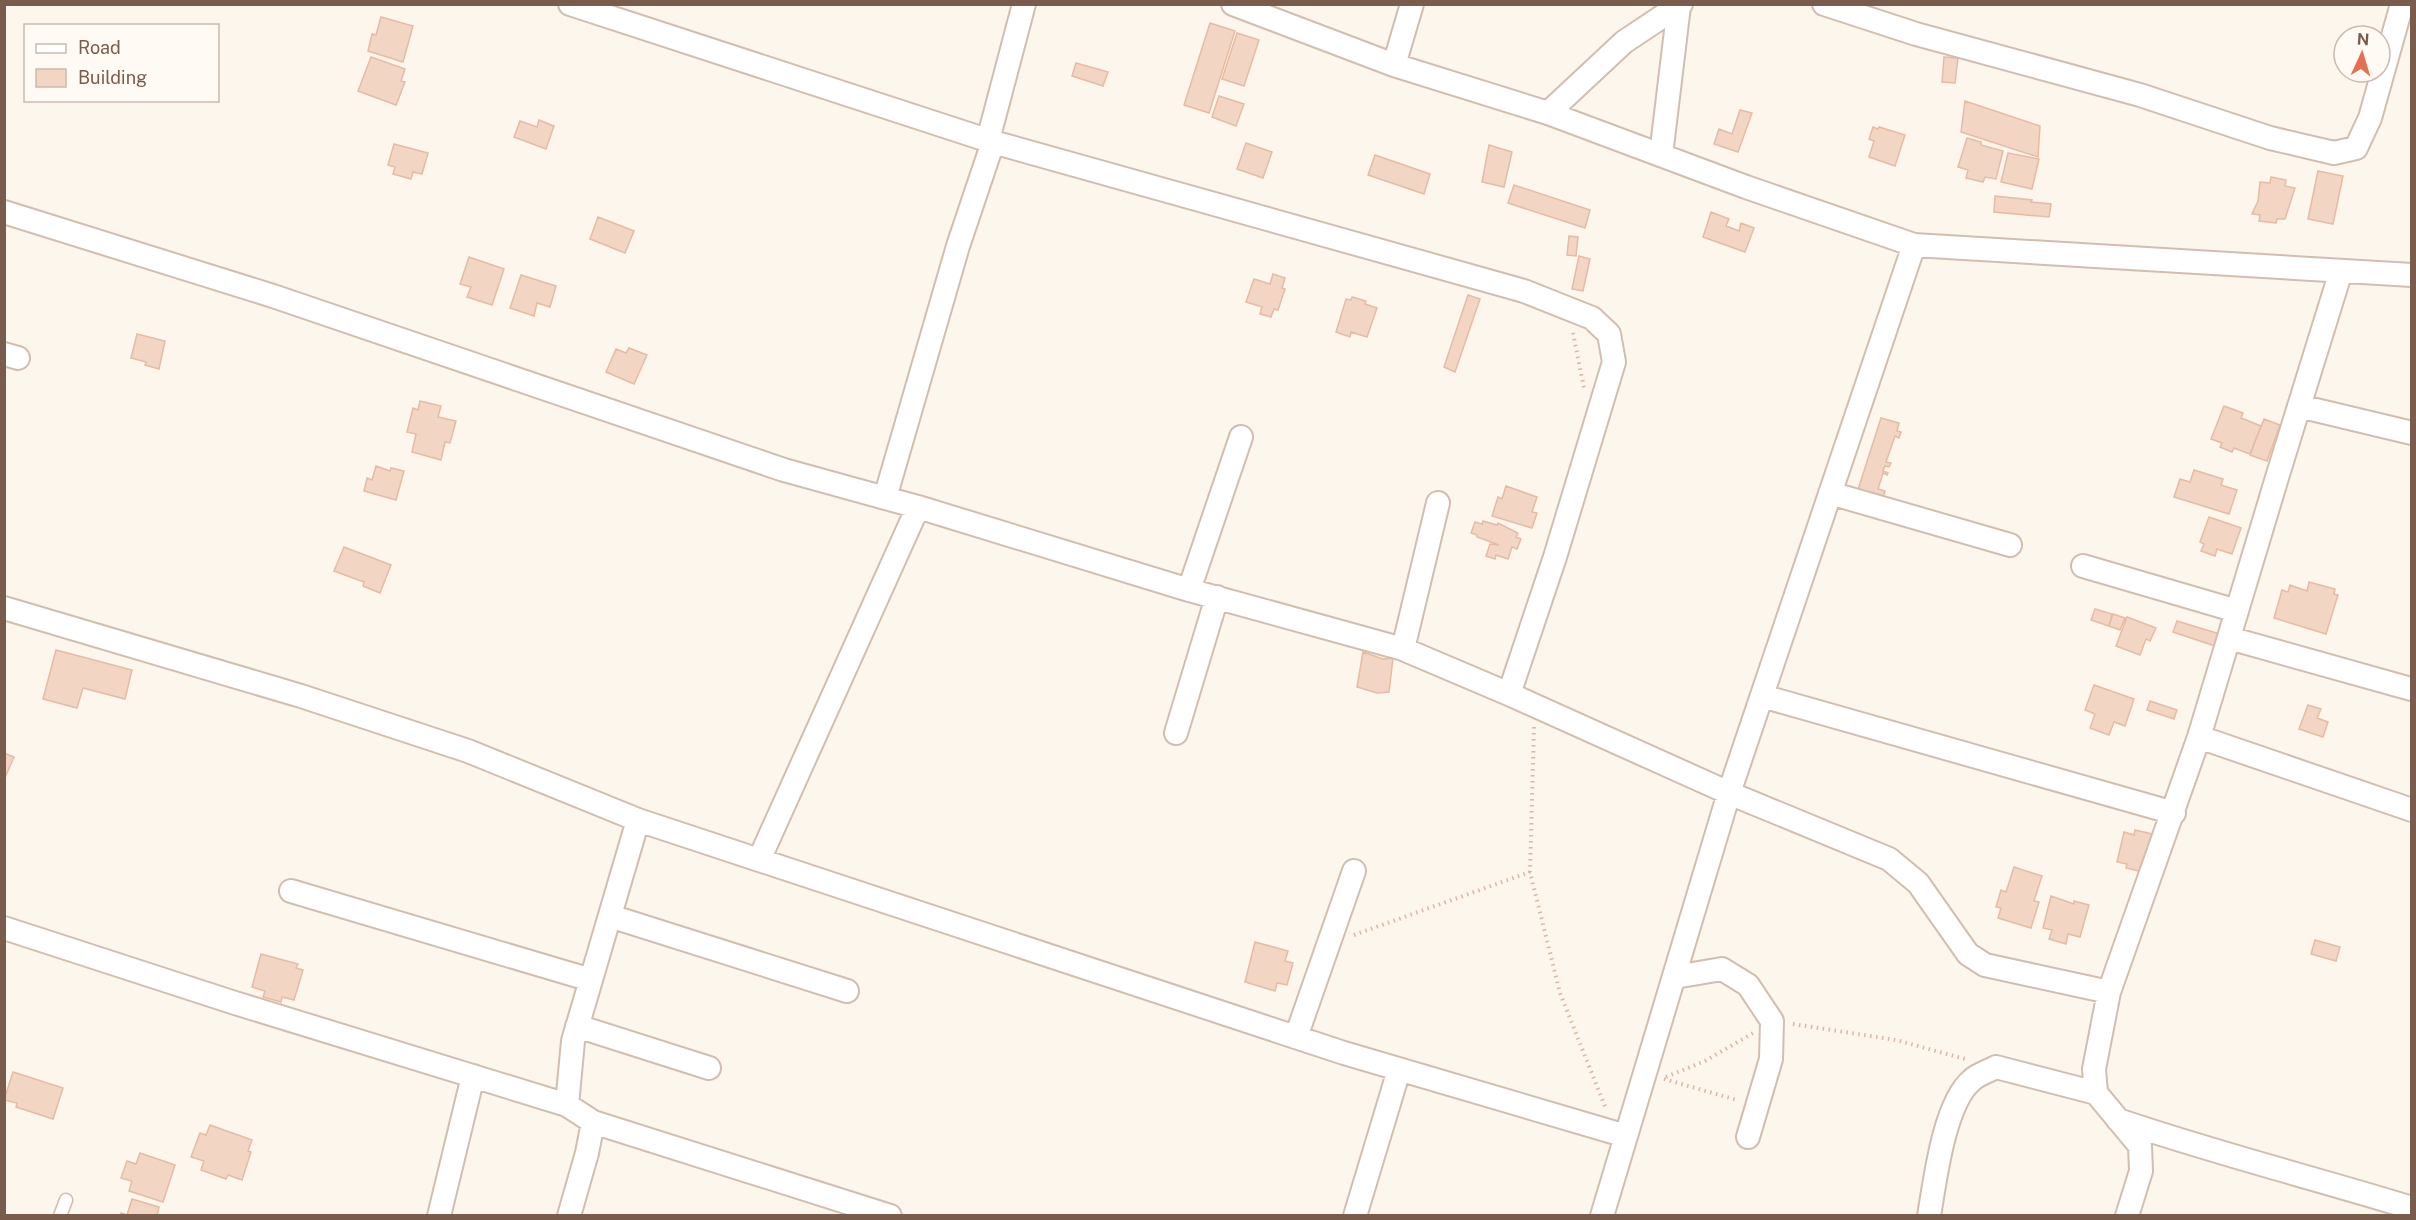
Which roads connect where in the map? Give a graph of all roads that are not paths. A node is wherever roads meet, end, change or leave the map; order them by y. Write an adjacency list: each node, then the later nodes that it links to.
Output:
1 (570, 4): 10 (street)
2 (1024, 4): 10 (street)
3 (1233, 4): 8 (street)
4 (1412, 4): 8 (street)
5 (1824, 4): 6 (street)
6 (2402, 4)
7 (1680, 5): 9 (street); 11 (street)
8 (1394, 65): 9 (street)
9 (1548, 113): 11 (street)
10 (991, 141): 22 (street); 34 (street)
11 (1660, 155): 15 (street)
12 (4, 194): 14 (street)
13 (4, 212): 14 (street)
14 (33, 221): 22 (street)
15 (1914, 245): 16 (street); 21 (street)
16 (2341, 271): 17 (street); 18 (street)
17 (2412, 275)
18 (2299, 406): 19 (street); 30 (street)
19 (2412, 433)
20 (1241, 437): 27 (street)
21 (1830, 493): 25 (street); 35 (street)
22 (885, 498): 24 (street)
23 (1438, 503): 32 (street)
24 (918, 507): 27 (street); 42 (street)
25 (2010, 545)
26 (2083, 566): 30 (street)
27 (1189, 590): 28 (street)
28 (1216, 597): 32 (street); 36 (street)
29 (4, 608): 41 (street)
30 (2236, 611): 31 (street)
31 (2229, 638): 33 (street); 37 (street)
32 (1402, 649): 34 (street)
33 (2410, 689)
34 (1509, 694): 38 (street)
35 (1762, 696): 38 (street); 40 (street)
36 (1176, 733)
37 (2199, 737): 39 (street); 40 (street)
38 (1729, 793): 47 (street); 50 (street)
39 (2412, 810)
40 (2174, 813): 50 (street)
41 (638, 820): 42 (street); 45 (street)
42 (759, 860): 52 (street)
43 (1354, 871): 52 (street)
44 (291, 891): 48 (street)
45 (610, 916): 48 (street); 49 (street)
46 (4, 928): 55 (street)
47 (1675, 977): 60 (street); 61 (street)
48 (591, 980): 51 (street)
49 (847, 991)
50 (2109, 992): 56 (street)
51 (577, 1026): 53 (street); 57 (street)
52 (1296, 1037): 54 (street)
53 (708, 1068)
54 (1399, 1070): 60 (street); 68 (street)
55 (473, 1076): 57 (street); 65 (street)
56 (2096, 1093): 58 (street); 70 (street)
57 (567, 1105): 59 (street)
58 (2117, 1120): 63 (street); 71 (street)
59 (593, 1122): 66 (street); 67 (street)
60 (1621, 1135): 69 (street)
61 (1748, 1137)
62 (66, 1200): 64 (lane)
63 (2412, 1208)
64 (60, 1215)
65 (439, 1215)
66 (569, 1215)
67 (891, 1215)
68 (1355, 1215)
69 (1602, 1215)
70 (1929, 1215)
71 (2127, 1215)

